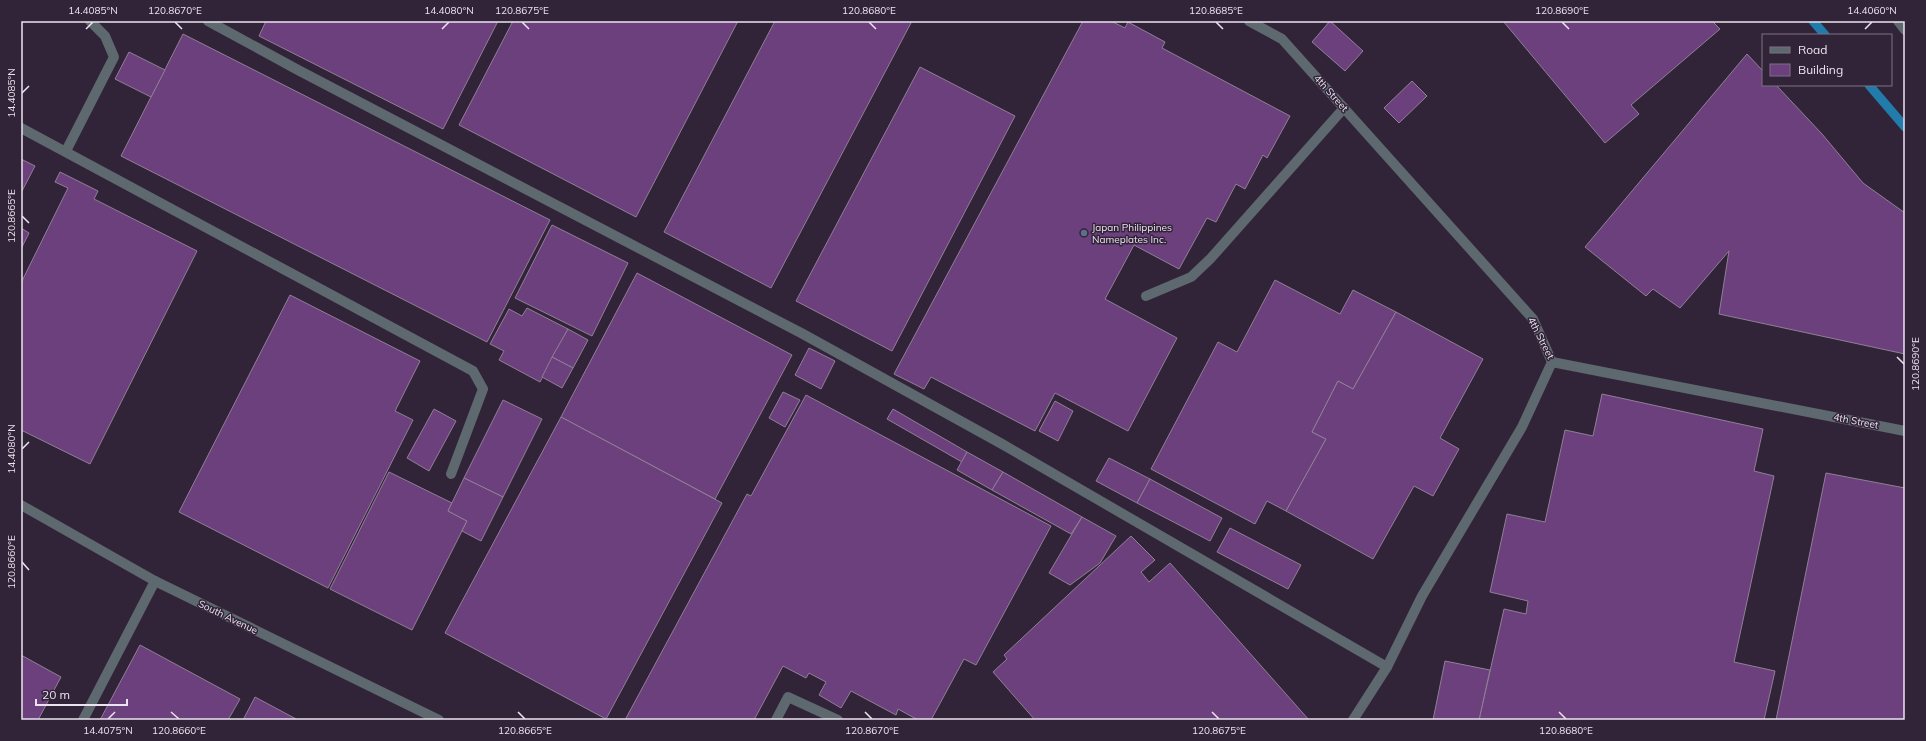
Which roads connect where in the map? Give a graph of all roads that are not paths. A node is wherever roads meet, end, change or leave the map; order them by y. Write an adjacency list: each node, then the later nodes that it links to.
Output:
1 (90, 21): 8 (street)
2 (208, 21): 15 (street)
3 (1249, 21): 6 (street, 4th Street)
4 (1898, 21): 5 (street)
5 (1905, 30)
6 (1344, 108): 9 (street); 10 (street, 4th Street)
7 (21, 128): 8 (street)
8 (66, 151): 12 (street)
9 (1146, 296)
10 (1552, 362): 11 (street, 4th Street); 15 (street)
11 (1905, 431)
12 (451, 474)
13 (21, 505): 14 (street, South Avenue)
14 (154, 581): 16 (street); 17 (street, South Avenue)
15 (1387, 667): 20 (street)
16 (83, 720)
17 (439, 720)
18 (776, 720): 19 (street)
19 (838, 720)
20 (1353, 720)

